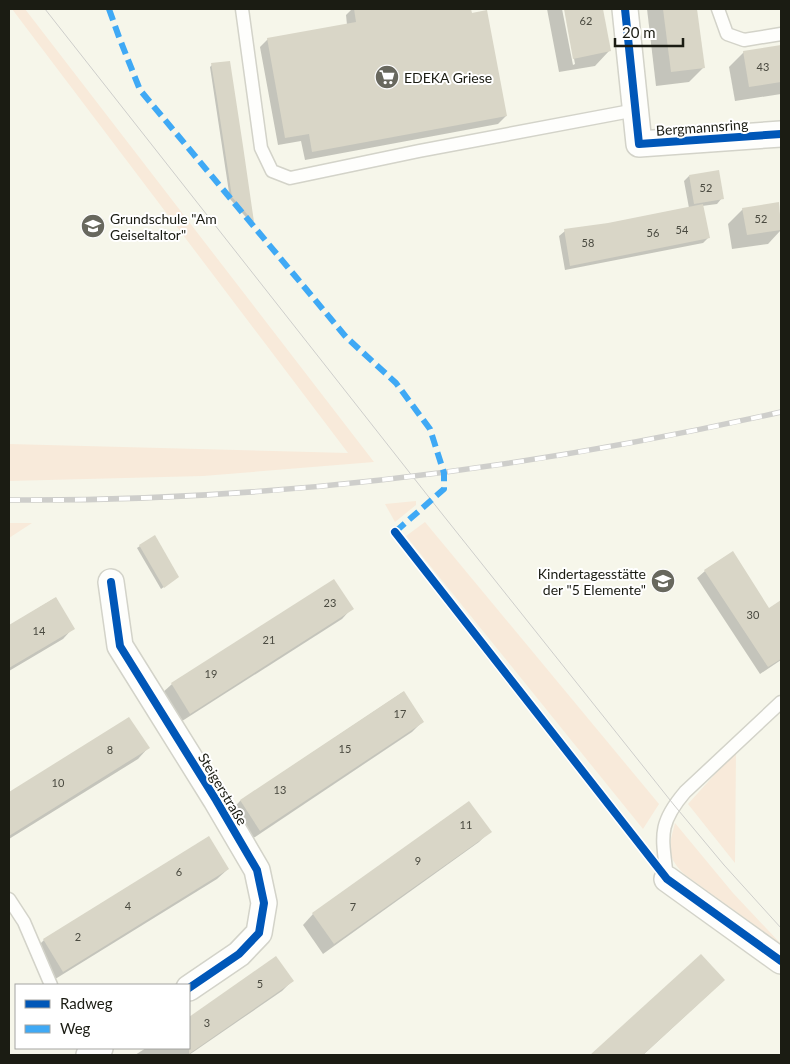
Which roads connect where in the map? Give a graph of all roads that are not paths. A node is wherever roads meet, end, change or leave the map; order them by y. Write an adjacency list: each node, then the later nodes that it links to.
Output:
1 (242, 9): 5 (lane)
2 (625, 9): 5 (street, Bergmannsring)
3 (718, 9): 4 (lane)
4 (781, 34)
5 (636, 110): 6 (street, Bergmannsring)
6 (781, 134)
7 (111, 582): 13 (street, Steigerstraße)
8 (781, 702): 9 (lane)
9 (667, 879): 11 (street)
10 (9, 899): 12 (lane)
11 (781, 961)
12 (51, 984)
13 (190, 987)

